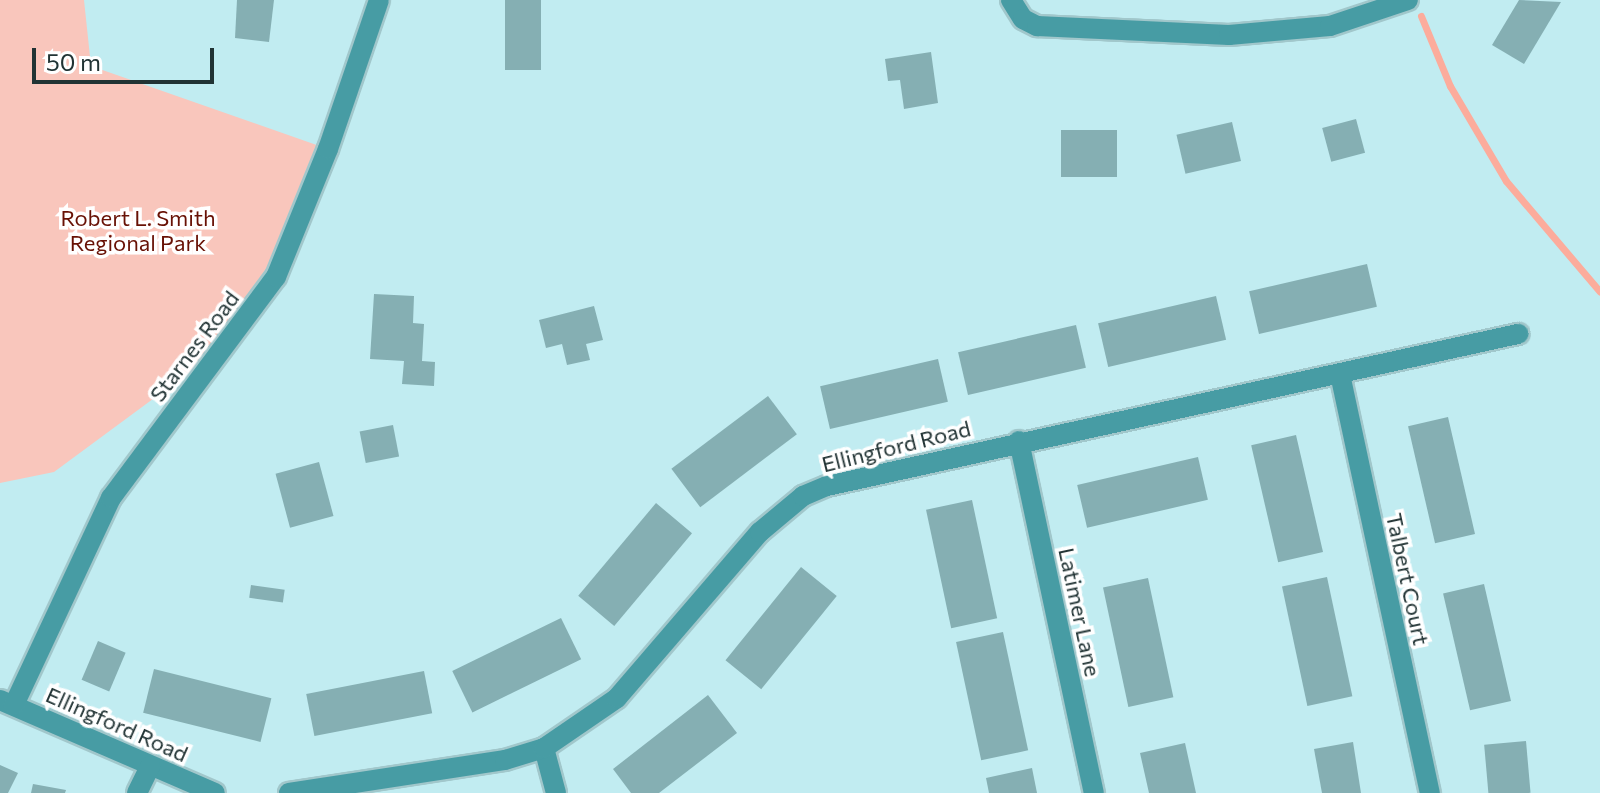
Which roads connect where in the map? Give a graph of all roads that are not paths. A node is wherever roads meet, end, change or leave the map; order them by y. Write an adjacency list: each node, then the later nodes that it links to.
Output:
1 (379, 0): 7 (street, Starnes Road)
2 (1011, 0): 3 (street)
3 (1408, 0)
4 (1518, 334): 5 (street, Ellingford Road)
5 (1340, 374): 6 (street, Ellingford Road); 15 (street, Talbert Court)
6 (1019, 441): 8 (street, Ellingford Road); 14 (street, Latimer Lane)
7 (7, 703): 9 (street, Ellingford Road)
8 (544, 748): 12 (street, Ellingford Road); 13 (street)
9 (150, 766): 10 (street); 11 (street, Ellingford Road)
10 (137, 793)
11 (215, 793)
12 (289, 793)
13 (556, 793)
14 (1094, 793)
15 (1430, 793)

